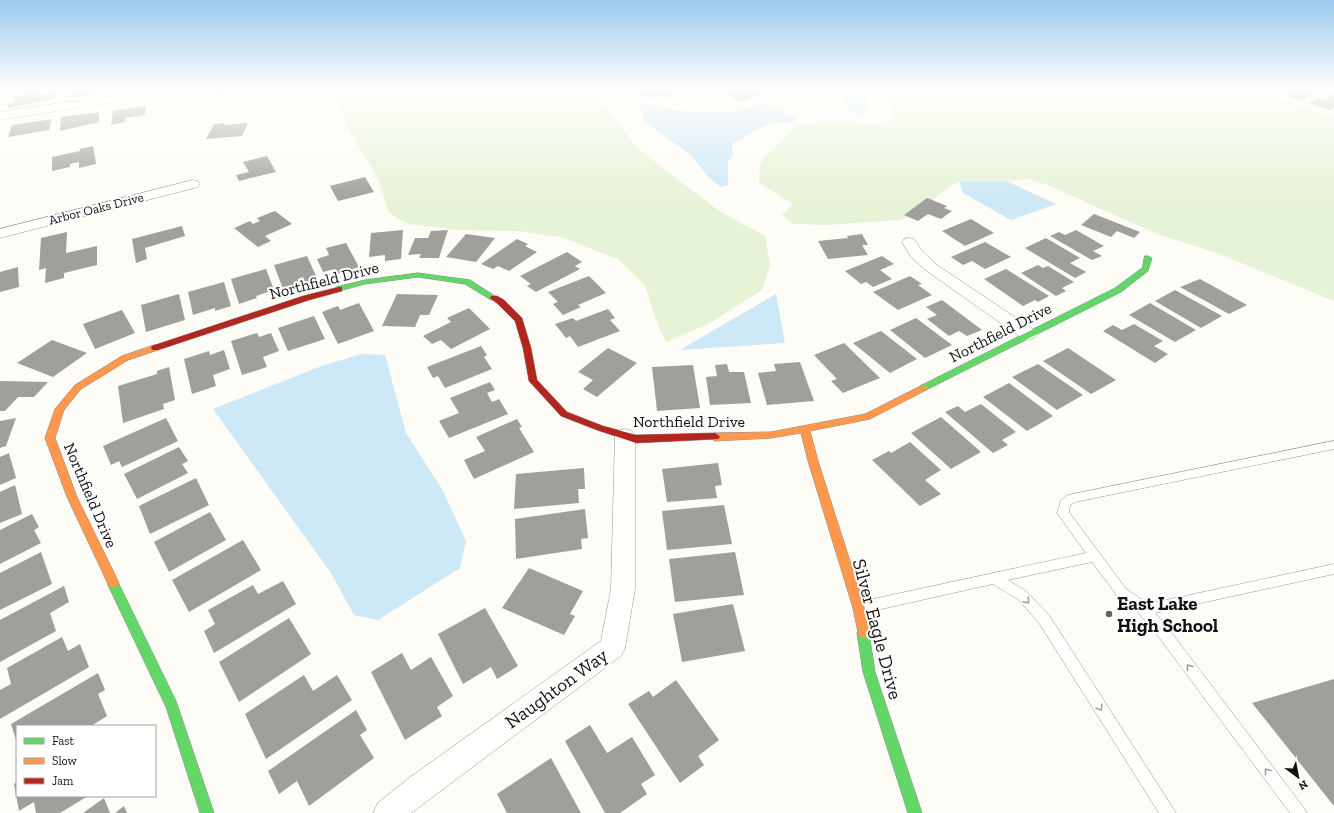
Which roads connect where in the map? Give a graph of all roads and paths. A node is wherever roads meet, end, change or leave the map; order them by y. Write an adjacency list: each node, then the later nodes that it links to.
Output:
1 (193, 184): 2 (street, Arbor Oaks Drive)
2 (0, 234)
3 (909, 242): 5 (street)
4 (1148, 258): 5 (street, Northfield Drive)
5 (1028, 334): 6 (street, Northfield Drive)
6 (805, 428): 7 (street, Northfield Drive); 13 (street, Silver Eagle Drive)
7 (625, 436): 14 (street, Northfield Drive); 15 (street, Naughton Way)
8 (1334, 445): 9 (lane)
9 (1094, 556): 11 (lane); 12 (lane)
10 (1334, 569): 12 (lane)
11 (995, 578): 13 (lane); 17 (lane, one-way to 17)
12 (1138, 604): 18 (lane, one-way to 12)
13 (859, 608): 16 (street, Silver Eagle Drive)
14 (207, 813)
15 (388, 813)
16 (915, 813)
17 (1168, 813)
18 (1299, 813)

